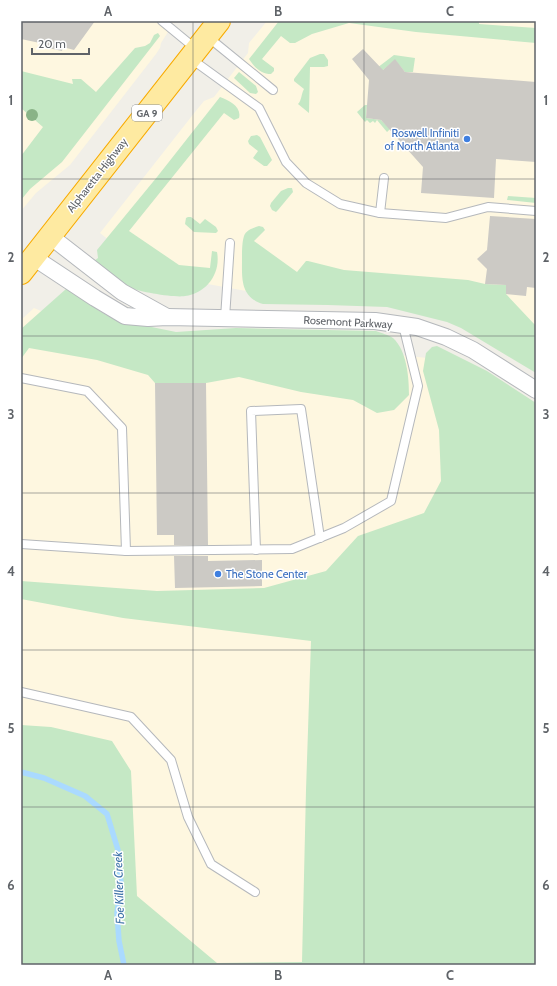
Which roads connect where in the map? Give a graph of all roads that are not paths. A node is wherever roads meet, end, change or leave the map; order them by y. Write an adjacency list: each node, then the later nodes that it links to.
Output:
1 (162, 21): 2 (lane)
2 (203, 41): 3 (lane); 6 (lane); 7 (highway, Alpharetta Highway / GA 9)
3 (273, 90)
4 (384, 178): 6 (lane)
5 (536, 211): 6 (lane)
6 (380, 213)
7 (50, 236): 9 (highway, Alpharetta Highway / GA 9); 10 (street, Rosemont Parkway)
8 (230, 244): 11 (lane)
9 (27, 265): 10 (street, Rosemont Parkway)
10 (167, 317): 11 (street, Rosemont Parkway)
11 (225, 318): 12 (street, Rosemont Parkway)
12 (403, 325): 14 (street, Rosemont Parkway); 15 (lane)
13 (21, 378): 18 (lane)
14 (536, 390)
15 (320, 538): 17 (lane); 17 (lane)
16 (21, 544): 18 (lane)
17 (256, 550): 18 (lane)
18 (126, 551)
19 (21, 692): 20 (lane)
20 (255, 892)

